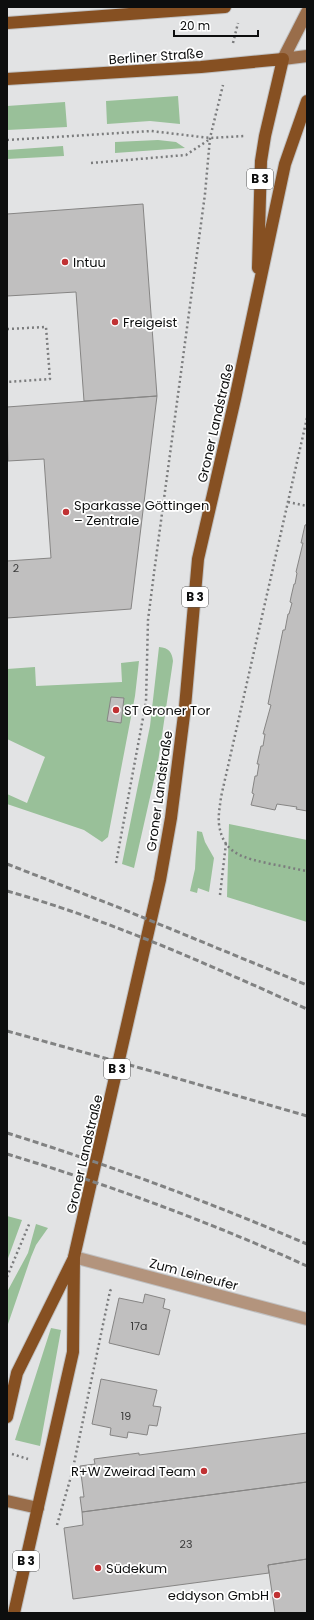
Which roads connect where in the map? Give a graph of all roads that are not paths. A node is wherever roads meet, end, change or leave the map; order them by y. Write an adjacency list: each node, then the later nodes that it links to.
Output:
1 (225, 7): 3 (main road)
2 (307, 12): 5 (main road, Groner Landstraße)
3 (7, 23)
4 (307, 56): 5 (main road, Berliner Straße)
5 (283, 59): 6 (main road, Berliner Straße); 8 (main road, Groner Landstraße / B 3)
6 (7, 80)
7 (307, 101): 8 (main road, Groner Landstraße / B 3)
8 (257, 302): 9 (main road, Groner Landstraße / B 3)
9 (74, 1257): 10 (street, Zum Leineufer); 11 (main road, Groner Landstraße / B 3); 15 (main road, Groner Landstraße / B 3)
10 (307, 1319)
11 (17, 1373): 12 (main road); 13 (main road, Groner Landstraße / B 3)
12 (7, 1381)
13 (7, 1417)
14 (7, 1501): 15 (main road)
15 (38, 1508): 16 (main road, Groner Landstraße / B 3)
16 (14, 1613)

